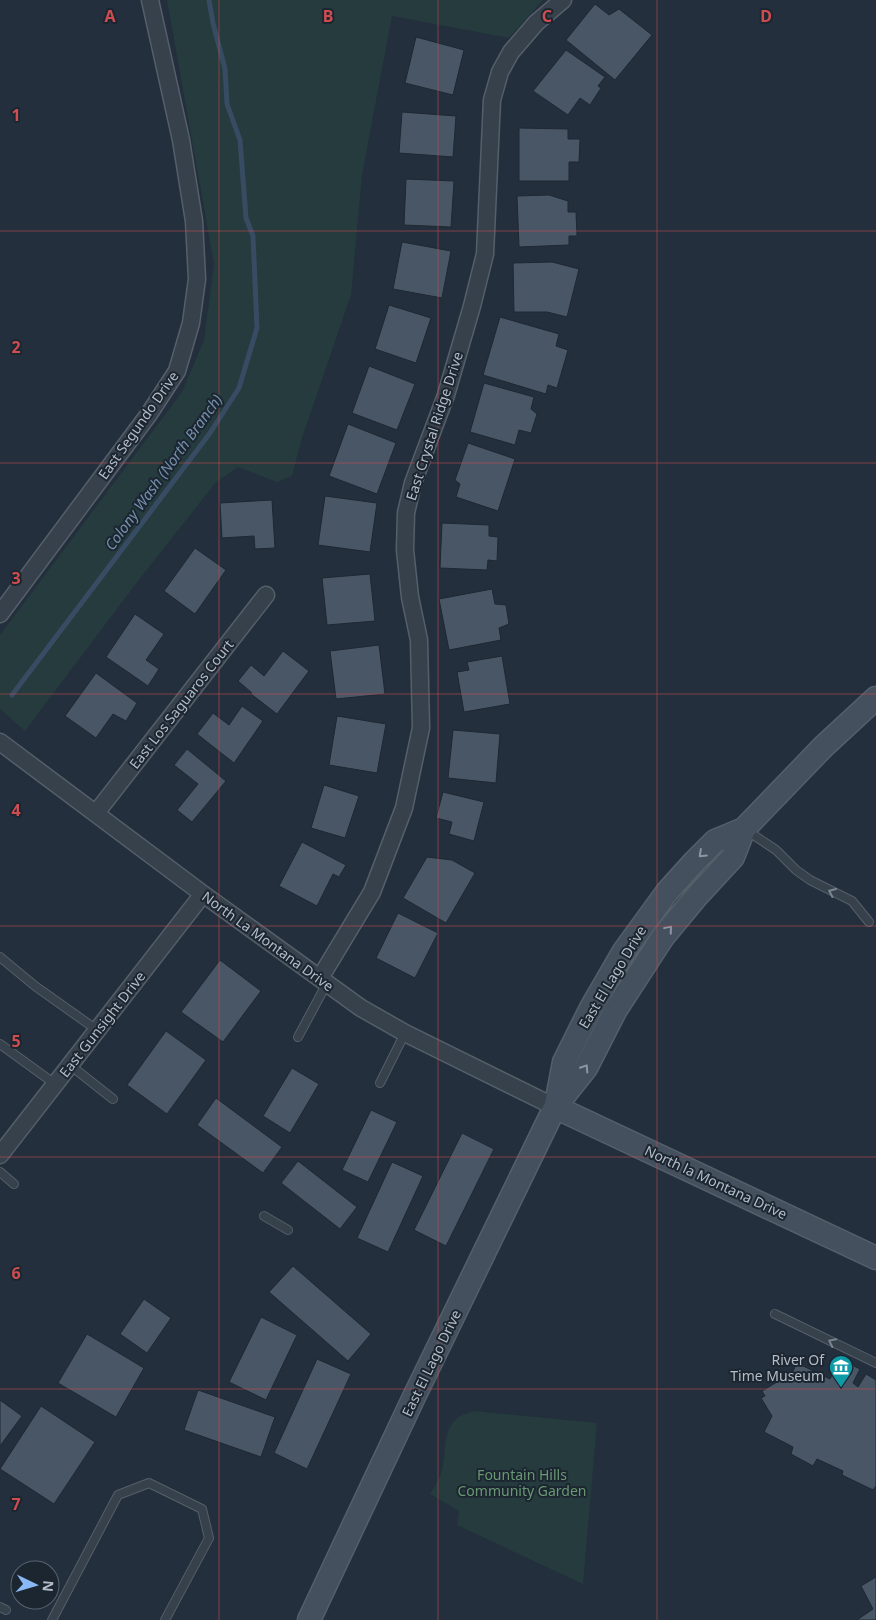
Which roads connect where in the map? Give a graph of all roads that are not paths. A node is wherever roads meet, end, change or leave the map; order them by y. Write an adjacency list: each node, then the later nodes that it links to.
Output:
1 (150, 0): 4 (street, East Segundo Drive)
2 (564, 0): 12 (street, East Crystal Ridge Drive)
3 (266, 595): 7 (street, East Los Saguaros Court)
4 (0, 614)
5 (876, 698): 8 (street, East El Lago Drive)
6 (0, 742): 7 (street, North La Montana Drive)
7 (96, 813): 9 (street, North La Montana Drive)
8 (744, 829): 10 (lane, one-way to 8); 21 (street, East El Lago Drive)
9 (203, 894): 12 (street, North La Montana Drive); 13 (street, East Gunsight Drive)
10 (868, 922)
11 (0, 956): 13 (lane)
12 (324, 981): 14 (street, North La Montana Drive); 15 (lane)
13 (98, 1030): 17 (street, East Gunsight Drive)
14 (405, 1033): 18 (lane); 21 (street, North La Montana Drive)
15 (298, 1037)
16 (0, 1044): 19 (lane)
17 (70, 1065): 19 (street, East Gunsight Drive); 20 (lane)
18 (380, 1082)
19 (55, 1084): 22 (street, East Gunsight Drive)
20 (113, 1099)
21 (555, 1107): 27 (street, North la Montana Drive); 32 (street, East El Lago Drive)
22 (0, 1155)
23 (0, 1172): 24 (lane)
24 (14, 1184)
25 (264, 1216): 26 (lane)
26 (288, 1230)
27 (876, 1258)
28 (775, 1314): 29 (lane, one-way to 28)
29 (876, 1363)
30 (52, 1620): 31 (lane)
31 (165, 1620)
32 (309, 1620)

